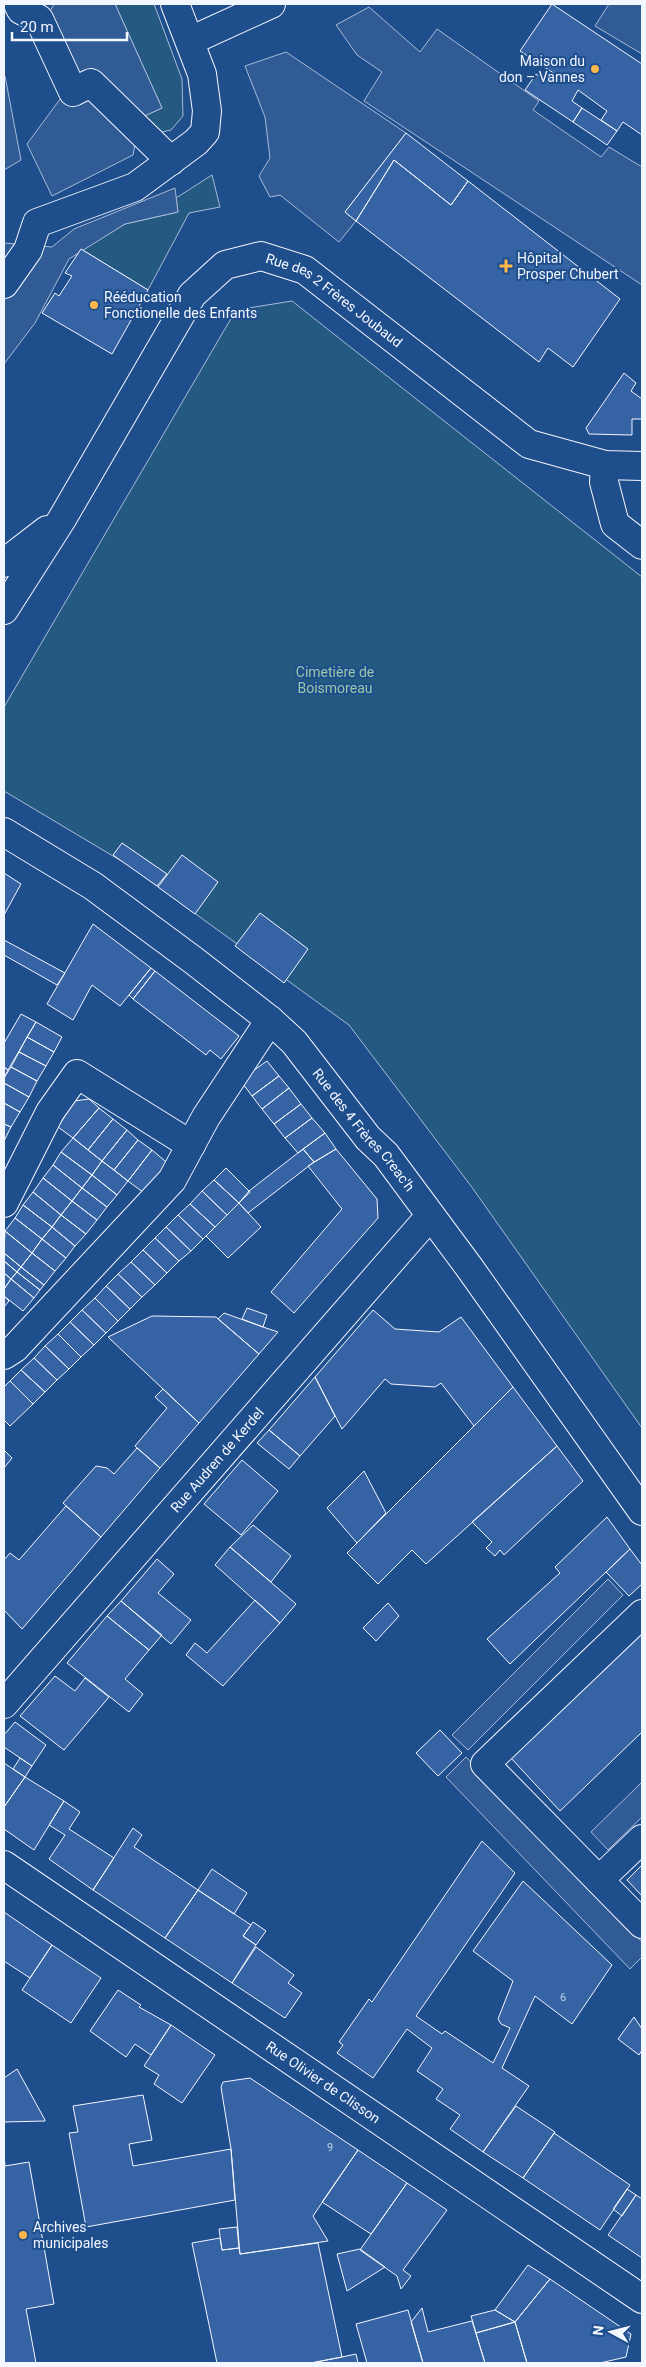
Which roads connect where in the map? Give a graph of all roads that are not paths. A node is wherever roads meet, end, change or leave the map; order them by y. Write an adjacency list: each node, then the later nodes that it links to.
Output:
1 (18, 4): 5 (street)
2 (175, 4): 4 (street)
3 (271, 4): 4 (street)
4 (190, 41): 5 (street)
5 (171, 161): 6 (street)
6 (4, 284)
7 (605, 465): 8 (street, Rue des 2 Frères Joubaud); 9 (street, Rue des 2 Frères Joubaud); 10 (street)
8 (642, 466)
9 (62, 519): 11 (street); 12 (street, Rue des 2 Frères Joubaud)
10 (642, 545)
11 (4, 563)
12 (4, 610)
13 (4, 832): 14 (street, Rue des 4 Frères Creac'h)
14 (270, 1020): 15 (street); 17 (street, Rue des 4 Frères Creac'h)
15 (191, 1145): 16 (street); 18 (street)
16 (4, 1203)
17 (430, 1216): 19 (street, Rue des 4 Frères Creac'h); 21 (street, Rue Audren de Kerdel)
18 (8, 1351)
19 (642, 1511)
20 (642, 1614): 24 (street)
21 (4, 1704)
22 (642, 1839): 24 (street)
23 (4, 1865): 26 (street, Rue Olivier de Clisson)
24 (599, 1880): 25 (street)
25 (642, 1924)
26 (642, 2299)

